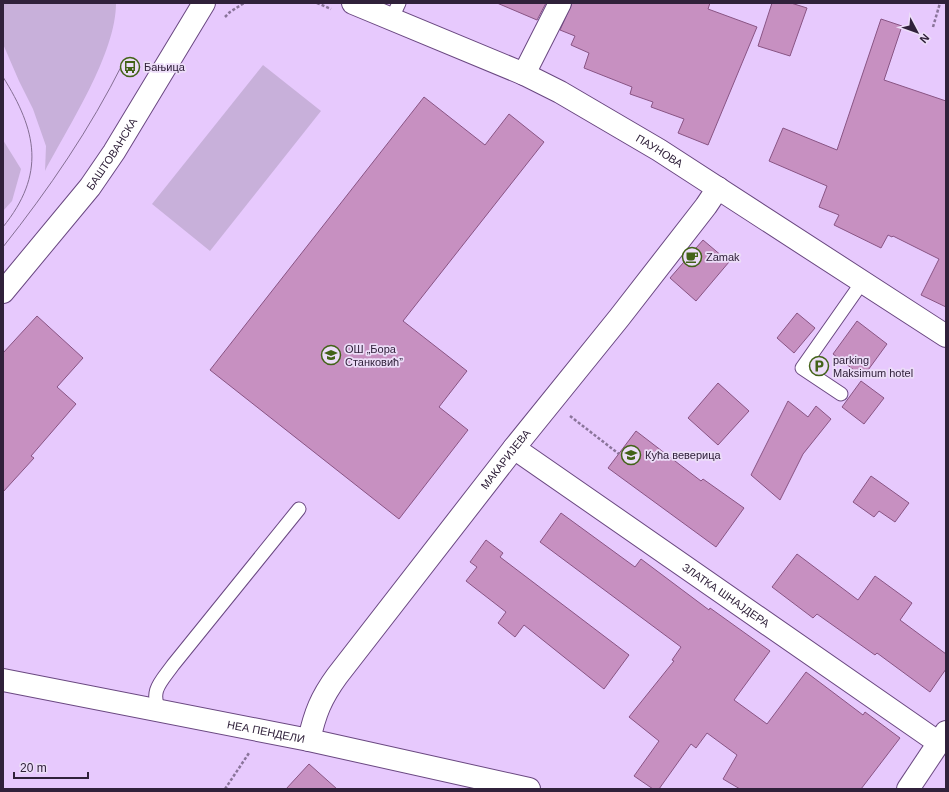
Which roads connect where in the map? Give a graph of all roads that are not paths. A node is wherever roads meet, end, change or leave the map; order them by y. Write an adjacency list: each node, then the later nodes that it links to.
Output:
1 (204, 3): 8 (street, БАШТОВАНСКА)
2 (353, 3): 4 (street, ПАУНОВА)
3 (560, 3): 5 (street)
4 (395, 12): 5 (street, ПАУНОВА)
5 (524, 74): 6 (street, ПАУНОВА)
6 (718, 188): 7 (street, ПАУНОВА); 11 (street, МАКАРИЈЕВА)
7 (863, 281): 9 (street, ПАУНОВА); 10 (lane)
8 (3, 292)
9 (946, 336)
10 (841, 394)
11 (514, 448): 15 (street, ЗЛАТКА ШНАЈДЕРА); 16 (street, МАКАРИЈЕВА)
12 (299, 509): 14 (lane)
13 (3, 680): 14 (street, НЕА ПЕНДЕЛИ)
14 (160, 712): 16 (street, НЕА ПЕНДЕЛИ)
15 (942, 737): 18 (street, ЗЛАТКА ШНАЈДЕРА)
16 (310, 740): 17 (street, НЕА ПЕНДЕЛИ)
17 (529, 789)
18 (908, 789)

